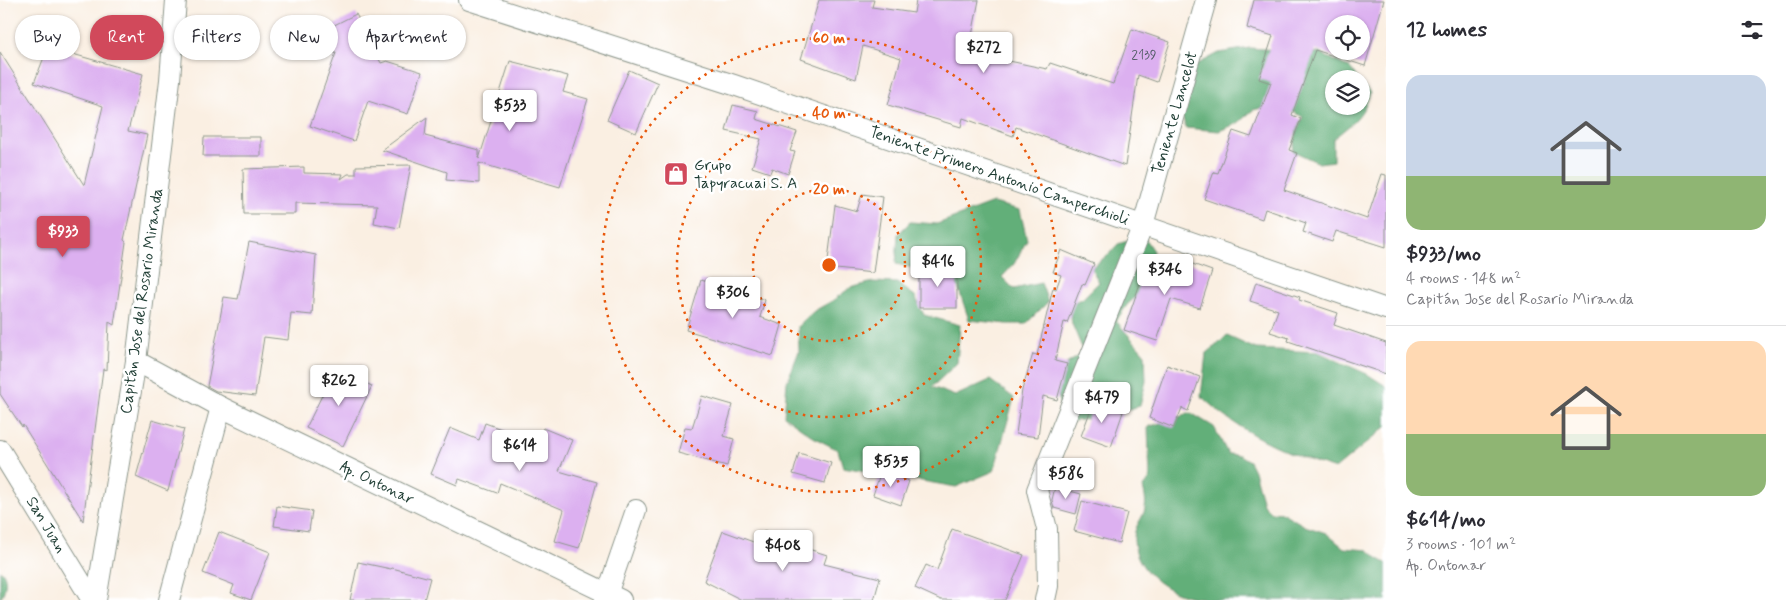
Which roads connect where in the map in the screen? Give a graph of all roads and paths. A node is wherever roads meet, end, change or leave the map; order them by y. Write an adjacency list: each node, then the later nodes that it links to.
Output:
1 (176, 0): 6 (street, Capitán Jose del Rosario Miranda)
2 (469, 0): 4 (street, Teniente Primero Antonio Camperchioli)
3 (1206, 0): 4 (street, Teniente Lancelot)
4 (1143, 225): 5 (street, Teniente Primero Antonio Camperchioli); 13 (street, Teniente Lancelot)
5 (1386, 309)
6 (136, 361): 7 (street, Ap. Ontonar); 11 (street, Capitán Jose del Rosario Miranda)
7 (221, 407): 10 (street, Ap. Ontonar); 12 (street)
8 (0, 450): 11 (street, San Juan)
9 (636, 510): 10 (street)
10 (611, 598)
11 (94, 600)
12 (169, 600)
13 (1045, 600)

